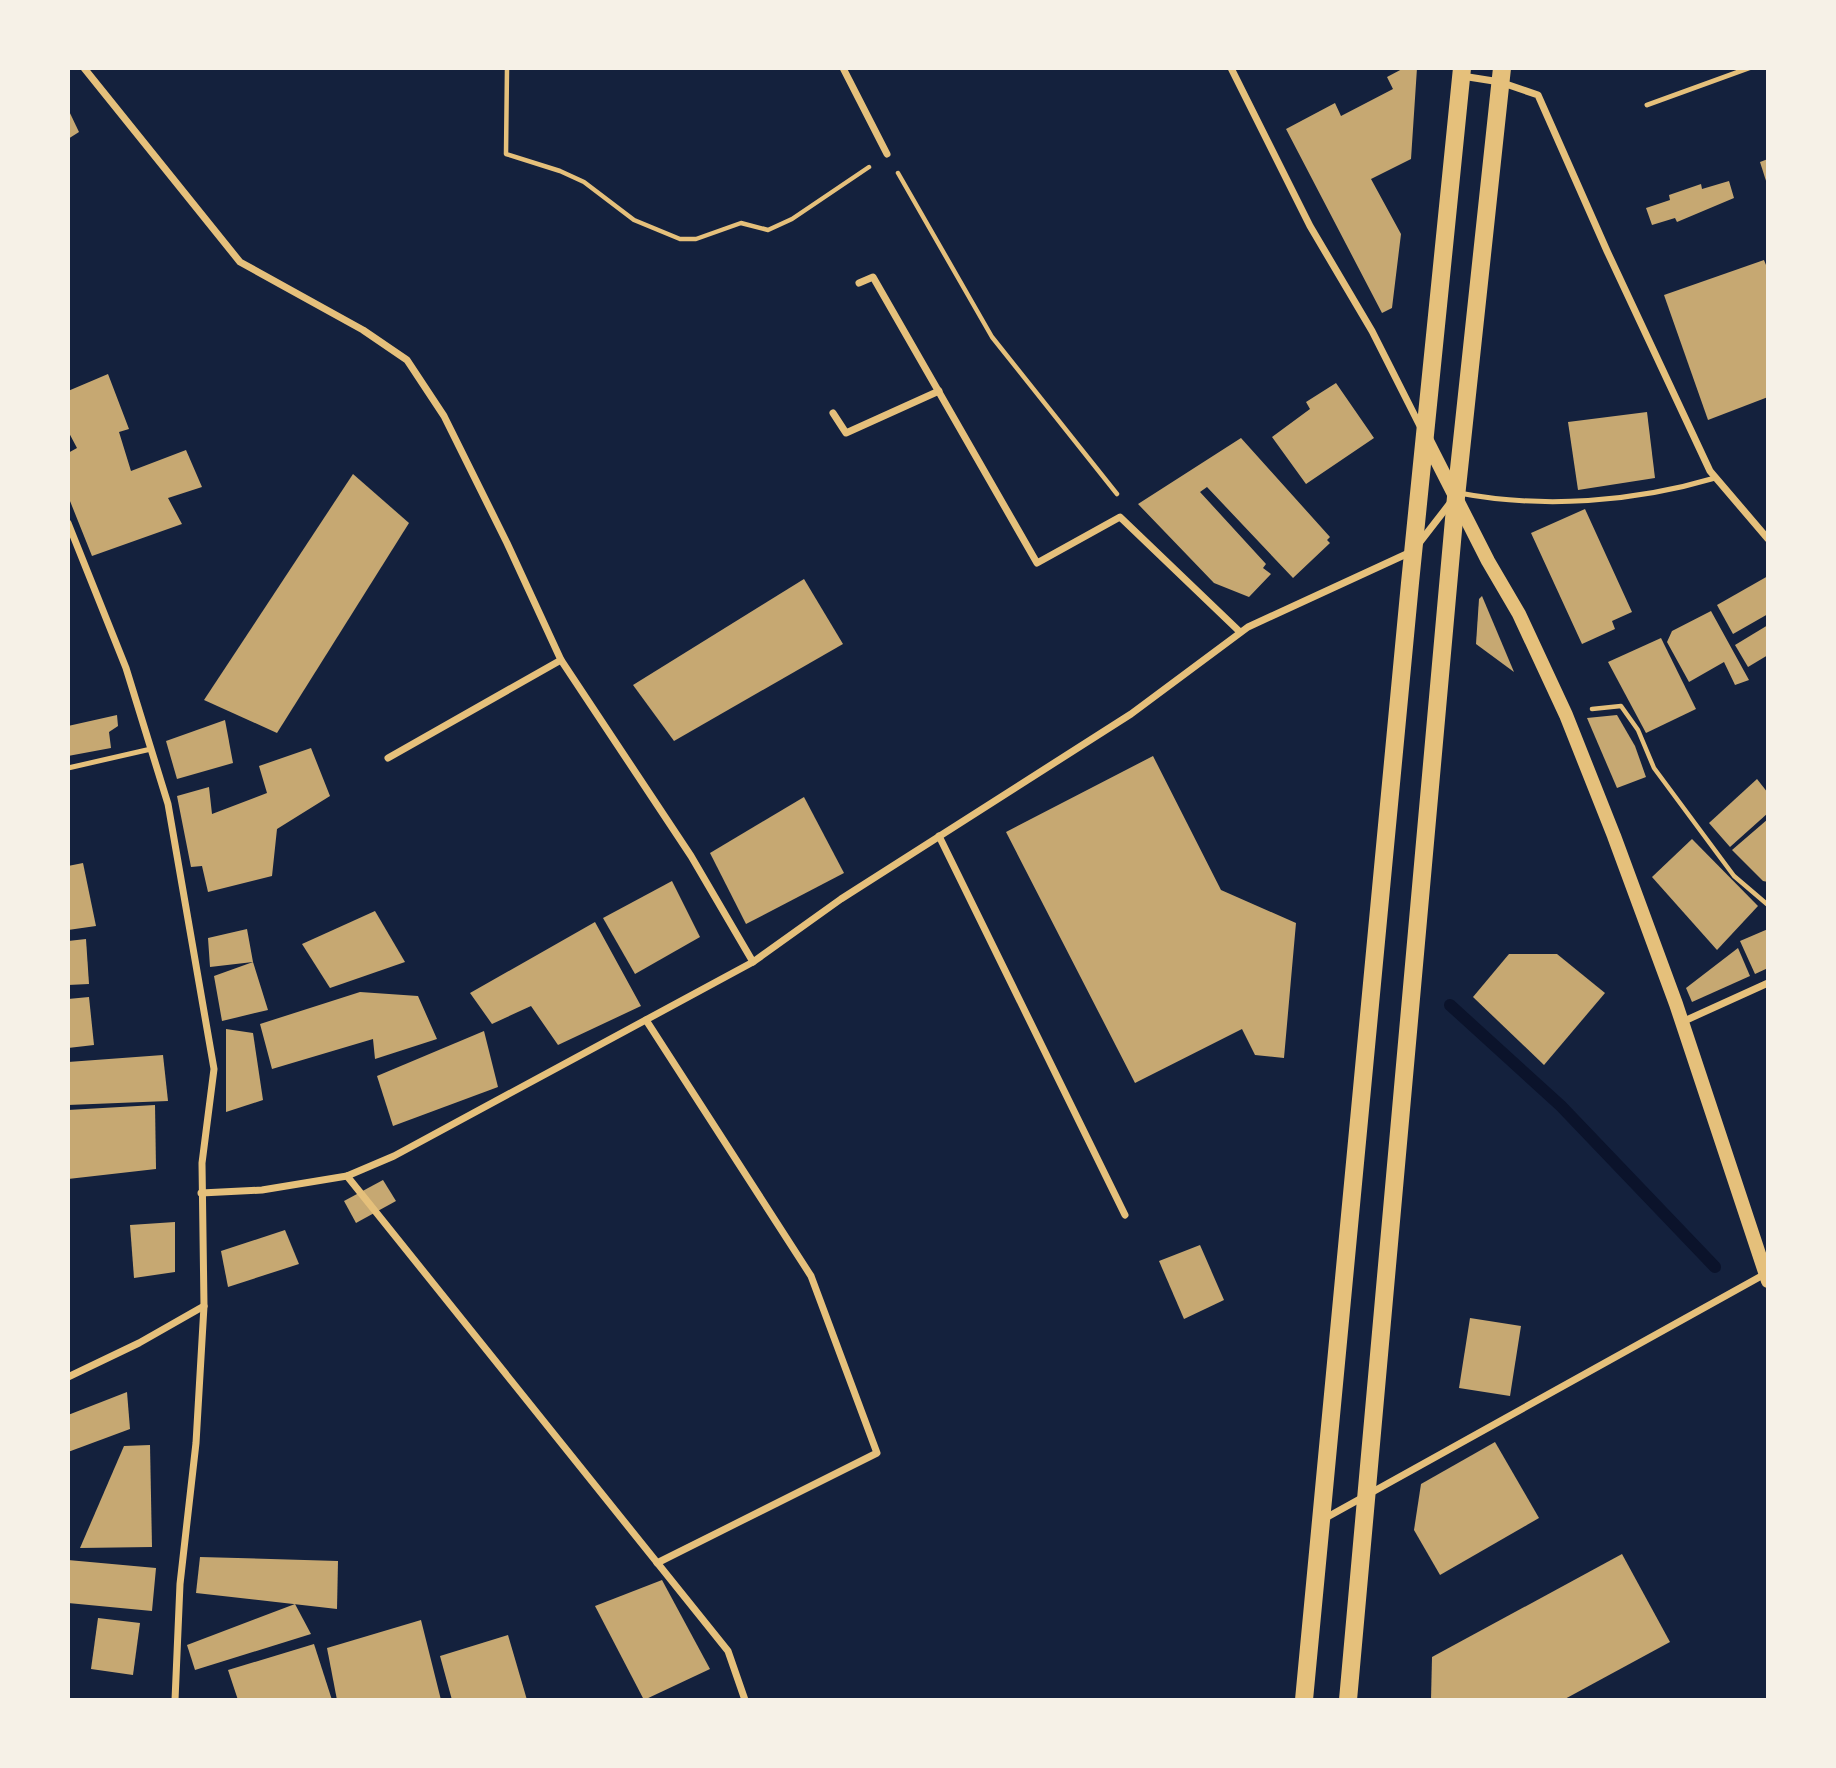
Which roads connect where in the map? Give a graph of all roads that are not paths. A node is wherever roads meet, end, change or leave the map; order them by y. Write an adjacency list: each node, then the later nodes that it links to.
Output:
1 (84, 68): 19 (street)
2 (842, 68): 8 (street)
3 (1231, 68): 12 (street)
4 (1749, 68): 7 (lane)
5 (1461, 72): 6 (street); 12 (main road)
6 (1501, 75): 13 (street); 14 (main road)
7 (1647, 105)
8 (887, 154)
9 (859, 283): 10 (street)
10 (939, 391): 11 (street); 18 (street)
11 (833, 413)
12 (1425, 437): 14 (main road); 17 (main road)
13 (1716, 478): 14 (lane); 16 (street)
14 (1456, 495): 17 (street); 27 (main road); 34 (main road)
15 (68, 523): 20 (street)
16 (1768, 539)
17 (1413, 551): 18 (street); 35 (main road)
18 (1240, 632): 23 (street)
19 (561, 660): 21 (street); 24 (street)
20 (151, 749): 22 (lane); 29 (street)
21 (388, 758)
22 (68, 768)
23 (939, 836): 24 (street); 30 (street)
24 (753, 962): 26 (street)
25 (1768, 983): 27 (street)
26 (646, 1020): 28 (street); 36 (street)
27 (1682, 1022): 31 (main road)
28 (347, 1176): 29 (street); 36 (street)
29 (201, 1193): 32 (street)
30 (1125, 1215)
31 (1766, 1278): 34 (street)
32 (204, 1306): 33 (street); 37 (street)
33 (68, 1377)
34 (1366, 1495): 35 (street); 40 (main road)
35 (1321, 1520): 39 (main road)
36 (657, 1563): 38 (street)
37 (175, 1700)
38 (745, 1700)
39 (1304, 1700)
40 (1348, 1700)

